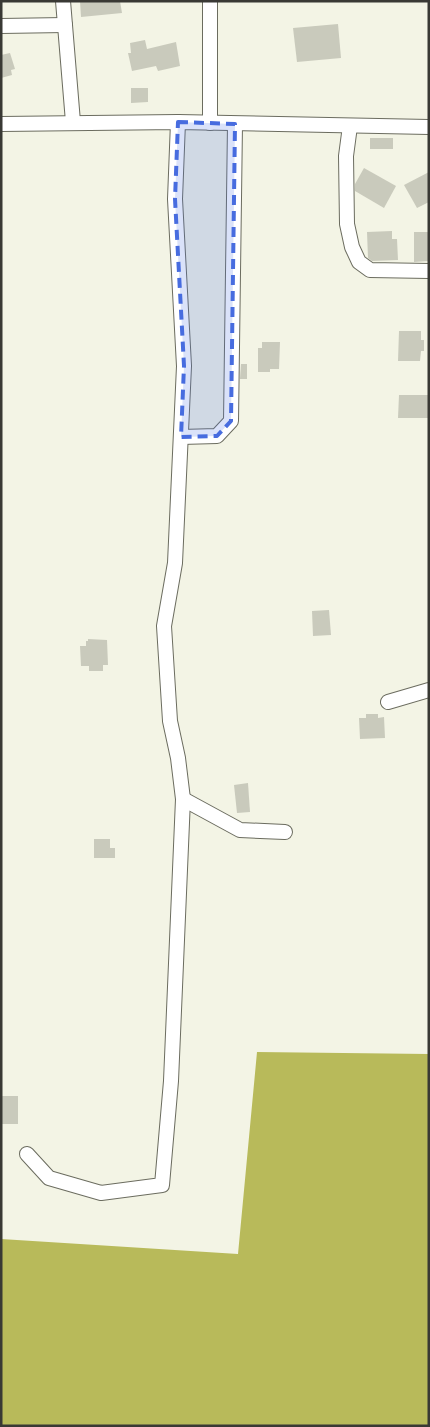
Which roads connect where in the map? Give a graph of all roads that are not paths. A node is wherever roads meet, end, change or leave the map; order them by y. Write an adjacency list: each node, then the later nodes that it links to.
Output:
1 (63, 1): 3 (street)
2 (210, 1): 7 (street)
3 (65, 25): 4 (street); 5 (street)
4 (1, 26)
5 (73, 122): 6 (street); 8 (street)
6 (178, 122): 7 (street); 13 (street)
7 (210, 123): 9 (street)
8 (1, 124)
9 (235, 124): 10 (street); 13 (street)
10 (350, 126): 11 (street); 12 (street)
11 (429, 127)
12 (429, 271)
13 (181, 437): 16 (street)
14 (428, 688): 15 (street)
15 (388, 702)
16 (183, 799): 17 (street); 18 (street)
17 (285, 832)
18 (27, 1154)

